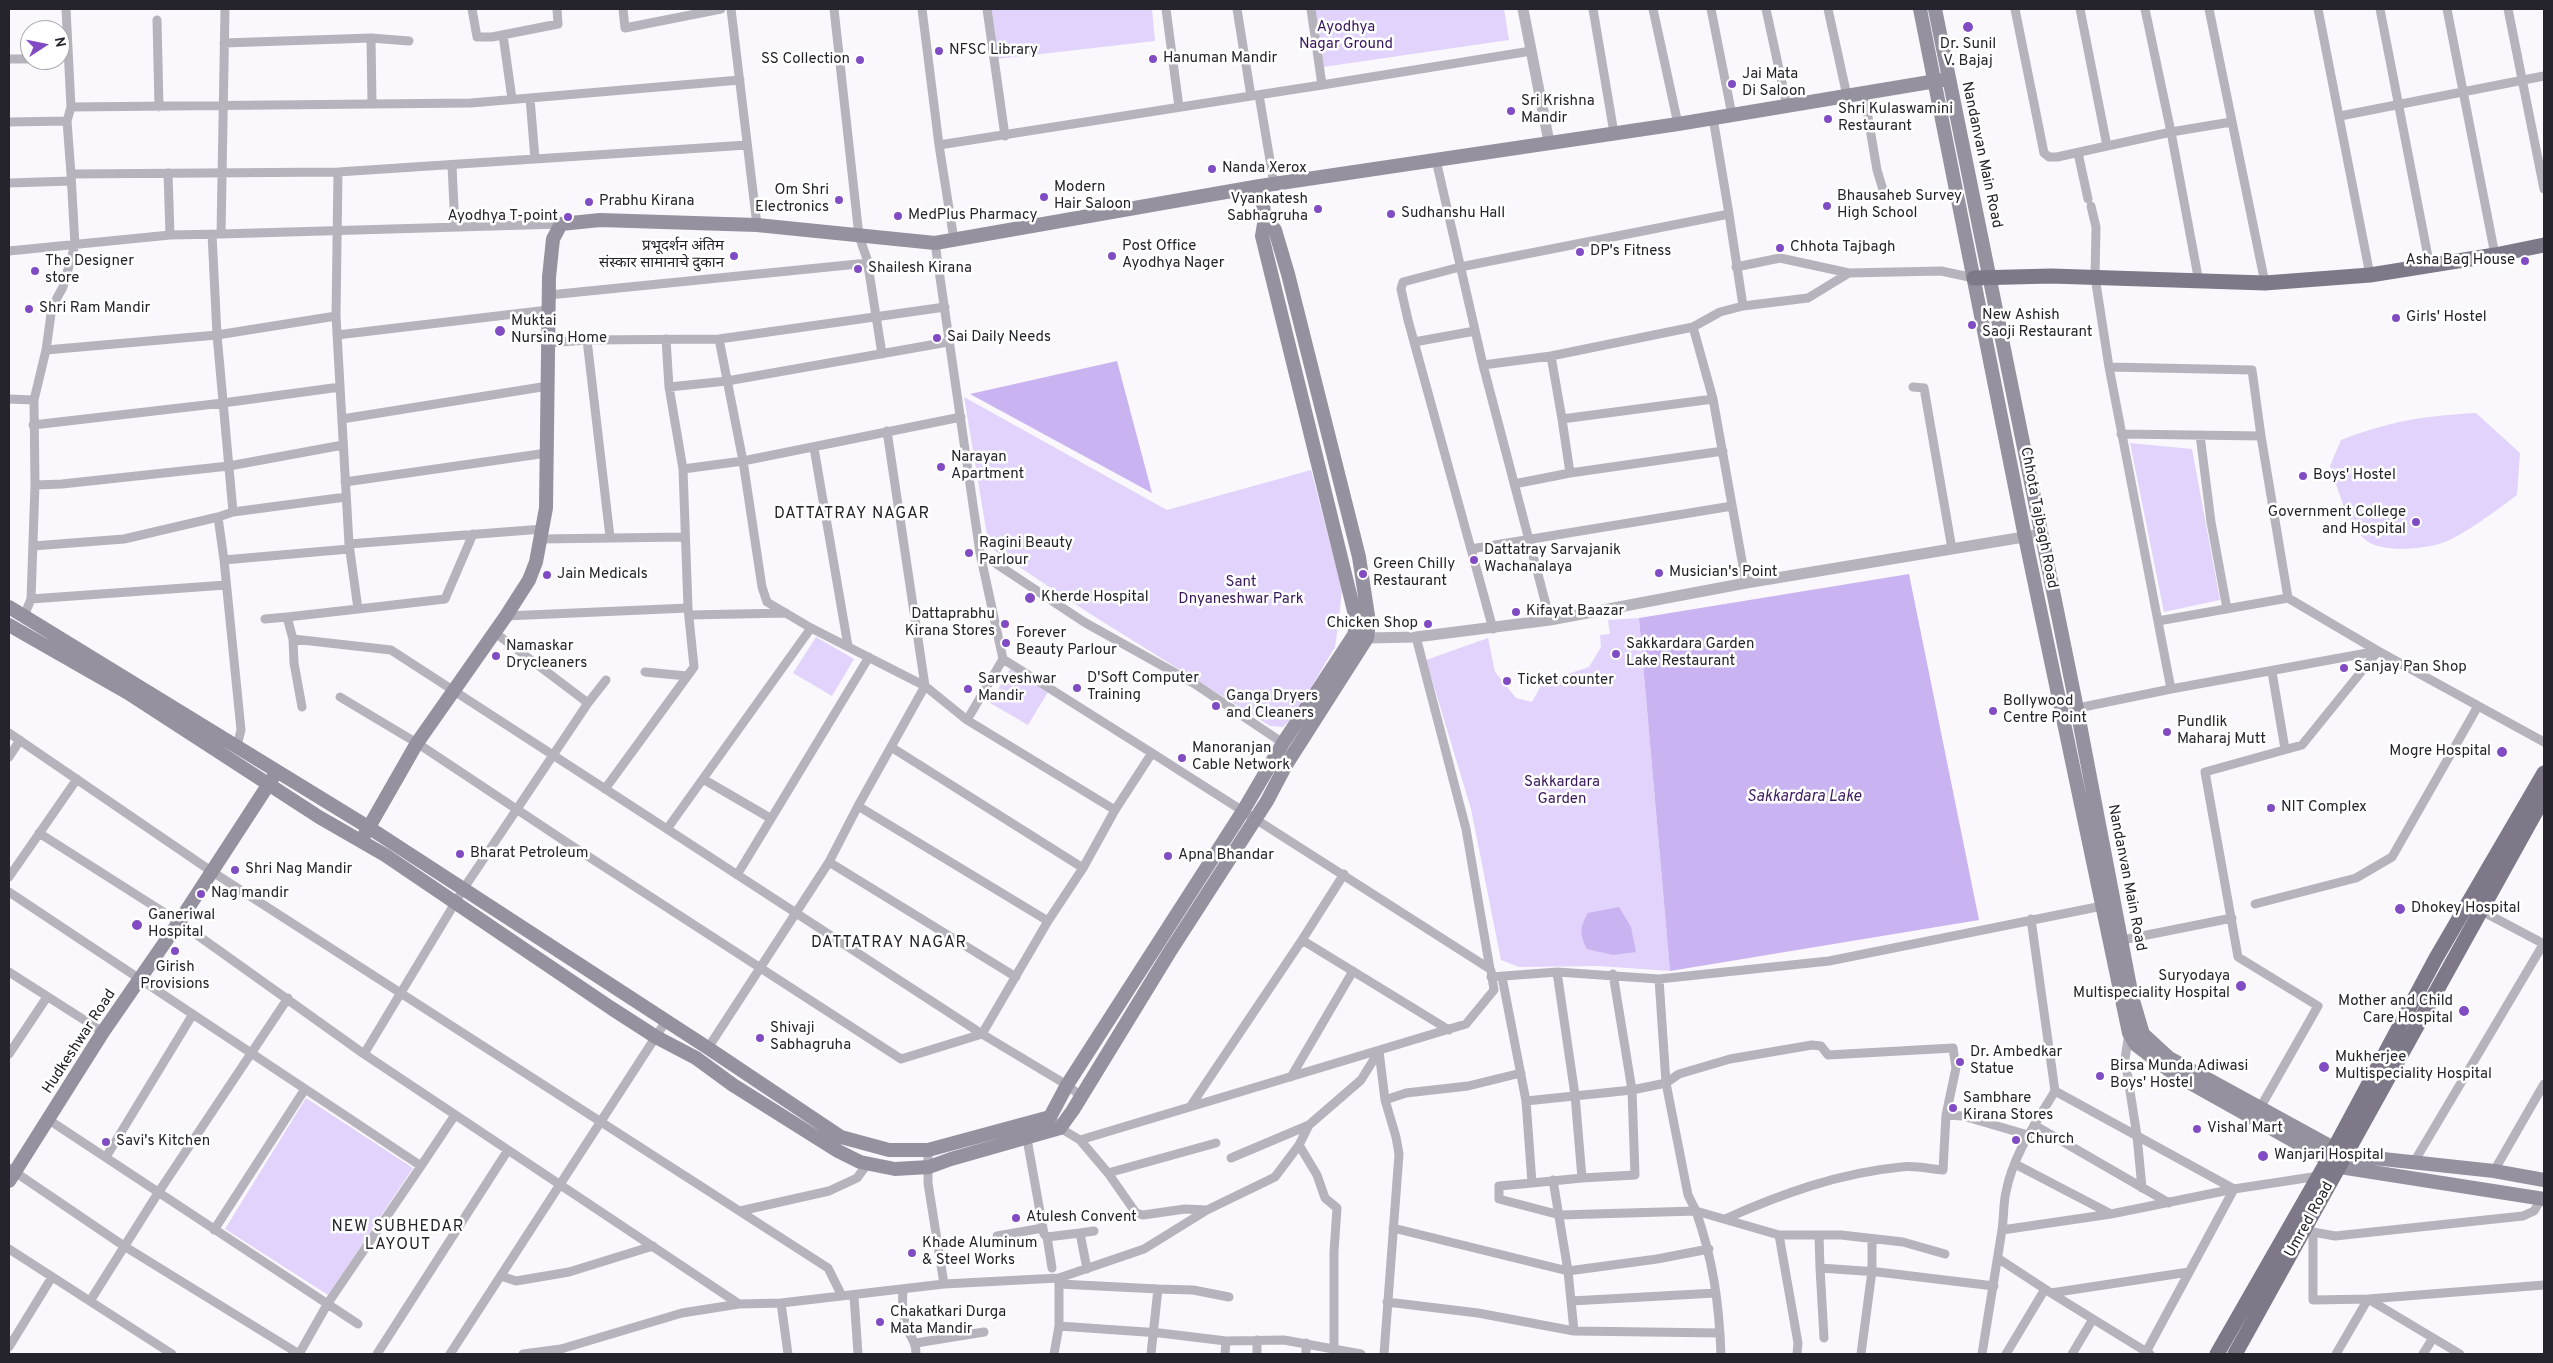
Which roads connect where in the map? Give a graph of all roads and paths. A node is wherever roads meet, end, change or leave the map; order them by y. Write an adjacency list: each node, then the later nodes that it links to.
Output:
1 (225, 9): 33 (street)
2 (472, 9): 30 (street)
3 (557, 9): 30 (street)
4 (622, 9): 5 (street)
5 (721, 9)
6 (731, 9): 37 (street)
7 (834, 9): 89 (street)
8 (922, 9): 66 (street)
9 (987, 9): 63 (street)
10 (1166, 9): 53 (street)
11 (1237, 9): 43 (street)
12 (1311, 9): 40 (street)
13 (1522, 9): 34 (street)
14 (1593, 9): 62 (street)
15 (1652, 9): 60 (street)
16 (1711, 9): 54 (street)
17 (1766, 9): 50 (street)
18 (1828, 9): 44 (street)
19 (1920, 9): 38 (main road, Chhota Tajbagh Road)
20 (1934, 9): 38 (main road, Nandanvan Main Road)
21 (2015, 9): 68 (street)
22 (2080, 9): 67 (street)
23 (2145, 9): 61 (street)
24 (2209, 9): 59 (street)
25 (2318, 9): 55 (street)
26 (2380, 9): 48 (street)
27 (2446, 9): 41 (street)
28 (2508, 9): 39 (street)
29 (157, 20): 52 (street)
30 (503, 35): 46 (street)
31 (371, 38): 32 (street); 33 (street); 47 (street)
32 (409, 41)
33 (224, 43): 49 (street)
34 (1531, 50): 40 (street); 64 (street)
35 (66, 70): 51 (street)
36 (2544, 76): 39 (street)
37 (740, 80): 45 (street); 65 (street)
38 (1941, 80): 42 (main road); 103 (main road, Chhota Tajbagh Road); 104 (main road, Nandanvan Main Road)
39 (2522, 81): 41 (street); 79 (street)
40 (1322, 85): 43 (street)
41 (2463, 92): 48 (street); 95 (street)
42 (1864, 93): 44 (main road); 80 (street)
43 (1255, 95): 53 (street); 77 (street)
44 (1847, 96): 50 (main road)
45 (530, 98): 46 (street); 69 (street)
46 (512, 99): 47 (street)
47 (372, 103): 49 (street)
48 (2398, 104): 55 (street); 99 (street)
49 (223, 105): 52 (street); 72 (street)
50 (1787, 106): 54 (main road)
51 (71, 107): 52 (street); 57 (street)
52 (159, 107)
53 (1179, 107): 63 (street)
54 (1732, 115): 56 (main road)
55 (2340, 116): 101 (street)
56 (1713, 118): 60 (main road); 81 (street)
57 (67, 121): 58 (street); 75 (street)
58 (9, 122)
59 (2231, 122): 61 (street); 106 (street)
60 (1678, 124): 62 (main road)
61 (2171, 132): 67 (street); 105 (street)
62 (1614, 133): 64 (main road)
63 (1005, 136): 66 (street)
64 (1549, 142): 70 (main road)
65 (747, 144): 69 (street); 84 (street)
66 (939, 145): 90 (street)
67 (2107, 146): 68 (street)
68 (2078, 153): 102 (street)
69 (535, 159): 71 (street)
70 (1436, 160): 77 (main road); 98 (street)
71 (452, 166): 73 (street); 85 (street)
72 (221, 172): 73 (street); 74 (street); 87 (street)
73 (338, 172): 86 (street)
74 (168, 173): 75 (street); 88 (street)
75 (71, 177): 76 (street); 92 (street)
76 (9, 183)
77 (1274, 184): 78 (main road)
78 (1260, 186): 82 (main road); 90 (main road)
79 (2544, 190)
80 (1884, 193)
81 (1729, 214): 97 (street); 98 (street)
82 (1266, 218): 145 (main road); 146 (main road)
83 (561, 224): 84 (main road); 85 (street); 107 (main road)
84 (757, 225): 89 (main road)
85 (456, 227): 86 (street)
86 (337, 233): 87 (street); 111 (street)
87 (217, 234): 88 (street); 115 (street)
88 (170, 236): 92 (street)
89 (859, 236): 91 (main road); 96 (street)
90 (954, 240): 91 (main road)
91 (935, 243): 109 (street)
92 (75, 244): 94 (street); 123 (street)
93 (2544, 245): 95 (main road)
94 (9, 251)
95 (2495, 256): 99 (main road)
96 (868, 263): 107 (street); 112 (street)
97 (1736, 266): 100 (street); 108 (street)
98 (1460, 267): 114 (street); 121 (street)
99 (2430, 267): 101 (main road)
100 (1849, 273): 103 (street); 108 (street)
101 (2370, 276): 106 (main road)
102 (2095, 277): 104 (main road); 105 (main road); 127 (street)
103 (1974, 278): 104 (main road); 167 (main road, Chhota Tajbagh Road)
104 (1990, 278): 164 (main road, Chhota Tajbagh Road)
105 (2199, 282): 106 (main road)
106 (2265, 282)
107 (549, 295): 110 (main road)
108 (1743, 306): 113 (street)
109 (944, 307): 112 (street); 120 (street)
110 (548, 310): 116 (street); 122 (main road)
111 (336, 316): 115 (street); 116 (street)
112 (877, 316): 118 (street); 124 (street)
113 (1693, 327): 125 (street); 134 (street)
114 (1475, 330): 121 (street); 126 (street)
115 (217, 335): 123 (street); 136 (street)
116 (337, 335): 130 (street)
117 (666, 339): 118 (street); 119 (street); 131 (street)
118 (718, 339): 128 (street)
119 (587, 340): 122 (street); 165 (street)
120 (948, 342): 124 (street); 137 (street)
121 (1414, 342): 171 (street)
122 (548, 343): 129 (main road)
123 (46, 350): 135 (street)
124 (882, 354): 128 (street)
125 (1551, 356): 126 (street); 139 (street)
126 (1483, 365): 156 (street)
127 (2109, 367): 142 (street); 144 (street)
128 (727, 381): 131 (street); 151 (street)
129 (548, 386): 138 (street); 150 (main road)
130 (340, 387): 136 (street); 138 (street)
131 (668, 387): 153 (street)
132 (1913, 387): 172 (street)
133 (9, 399): 135 (street)
134 (1713, 399): 139 (street); 149 (street)
135 (34, 400): 140 (street)
136 (223, 403): 140 (street); 152 (street)
137 (961, 417): 141 (street); 173 (street)
138 (342, 418): 147 (street)
139 (1562, 419): 154 (street)
140 (33, 425): 157 (street)
141 (887, 431): 148 (street); 205 (street)
142 (2122, 434): 143 (street); 189 (street)
143 (2200, 435): 144 (street); 181 (street)
144 (2261, 436): 177 (street)
145 (1328, 441): 146 (main road); 194 (main road)
146 (1314, 444): 194 (main road)
147 (343, 445): 152 (street); 155 (street)
148 (814, 448): 151 (street); 197 (street)
149 (1722, 451): 154 (street); 159 (street)
150 (547, 452): 155 (street); 163 (main road)
151 (743, 461): 153 (street); 183 (street)
152 (229, 466): 157 (street); 160 (street)
153 (683, 469): 166 (street)
154 (1570, 473): 156 (street)
155 (345, 482): 158 (street)
156 (1514, 484): 168 (street)
157 (35, 485): 169 (street)
158 (346, 497): 160 (street); 170 (street)
159 (1732, 506): 168 (street); 175 (street)
160 (233, 512): 161 (street)
161 (218, 517): 169 (street); 174 (street)
162 (473, 534): 163 (street); 170 (street); 180 (street)
163 (542, 534): 165 (street); 186 (main road)
164 (2042, 534): 167 (street); 213 (main road, Nandanvan Main Road)
165 (610, 537): 166 (street)
166 (685, 537): 182 (street)
167 (2025, 537): 172 (street); 214 (main road, Chhota Tajbagh Road)
168 (1528, 540): 171 (street); 188 (street)
169 (33, 546): 178 (street)
170 (349, 546): 174 (street); 180 (street)
171 (1470, 549): 192 (street)
172 (1952, 549): 175 (street)
173 (980, 553): 200 (street); 220 (street)
174 (224, 560): 176 (street)
175 (1746, 583): 188 (street)
176 (226, 585): 178 (street); 221 (street)
177 (2288, 598): 181 (street); 198 (street)
178 (31, 599): 184 (street)
179 (9, 607): 184 (main road)
180 (358, 609): 185 (street)
181 (2227, 609): 189 (street)
182 (689, 612): 183 (street); 186 (street); 203 (street)
183 (786, 613): 191 (street)
184 (24, 616): 221 (main road)
185 (287, 616): 187 (street); 196 (street)
186 (506, 616): 193 (main road)
187 (265, 619)
188 (1550, 620): 192 (street)
189 (2158, 621): 206 (street)
190 (9, 625): 231 (main road)
191 (812, 628): 197 (street); 230 (street)
192 (1493, 629): 195 (street)
193 (494, 632): 207 (main road); 210 (street)
194 (1361, 637): 195 (street); 209 (main road)
195 (1416, 637): 269 (street)
196 (294, 639): 207 (street); 212 (street)
197 (848, 646): 199 (street)
198 (2378, 651): 202 (street); 211 (street); 223 (street)
199 (869, 657): 205 (street); 238 (street)
200 (1003, 658): 215 (street); 224 (street)
201 (645, 672): 203 (street)
202 (2272, 672): 206 (street); 223 (street)
203 (687, 676): 232 (street)
204 (606, 680): 210 (street)
205 (925, 686): 215 (street); 222 (street)
206 (2171, 689): 213 (street)
207 (452, 692): 219 (main road); 225 (street)
208 (340, 696): 219 (street)
209 (1320, 701): 220 (main road); 239 (main road)
210 (588, 703): 225 (street)
211 (2478, 706): 218 (street); 253 (street)
212 (302, 707)
213 (2077, 709): 214 (street); 255 (main road, Nandanvan Main Road)
214 (2062, 711): 255 (main road, Chhota Tajbagh Road)
215 (967, 720): 235 (street)
216 (9, 733): 217 (street)
217 (20, 740): 226 (street); 229 (street)
218 (2544, 742)
219 (417, 743): 236 (street); 240 (main road)
220 (1283, 743): 237 (main road)
221 (237, 746): 227 (main road)
222 (891, 747): 234 (street); 245 (street)
223 (2286, 749): 258 (street)
224 (1152, 753): 235 (street); 237 (street)
225 (554, 756): 232 (street); 236 (street)
226 (9, 757)
227 (277, 772): 231 (main road, Hudkeshwar Road); 240 (main road)
228 (2544, 773): 254 (main road)
229 (77, 779): 242 (street); 246 (street)
230 (703, 779): 238 (street); 241 (street)
231 (268, 784): 243 (main road); 246 (main road, Hudkeshwar Road)
232 (605, 789): 241 (street)
233 (2544, 797): 256 (main road, Umred Road)
234 (858, 806): 244 (street); 260 (street)
235 (1115, 810): 245 (street)
236 (518, 811): 250 (street); 265 (street)
237 (1243, 811): 239 (street); 294 (main road)
238 (770, 818): 248 (street)
239 (1256, 819): 247 (street); 299 (main road)
240 (368, 827): 243 (main road); 250 (main road)
241 (667, 829): 248 (street)
242 (40, 833): 249 (street); 261 (street)
243 (361, 842): 252 (main road)
244 (829, 862): 257 (street); 271 (street)
245 (1083, 868): 260 (street)
246 (211, 871): 261 (main road, Hudkeshwar Road); 275 (street)
247 (1344, 874): 262 (street); 269 (street)
248 (737, 875): 257 (street)
249 (9, 877)
250 (464, 888): 252 (street); 279 (main road)
251 (9, 892): 273 (street)
252 (455, 903): 275 (street); 284 (main road)
253 (2255, 904)
254 (2467, 904): 256 (street); 322 (main road)
255 (2109, 905): 259 (street); 263 (main road, Nandanvan Main Road); 282 (main road, Chhota Tajbagh Road)
256 (2481, 911): 264 (street); 322 (main road, Umred Road)
257 (795, 914): 265 (street); 283 (street)
258 (2232, 918): 263 (street); 303 (street)
259 (2031, 919): 274 (street); 297 (street)
260 (1048, 921): 271 (street)
261 (180, 922): 273 (main road, Hudkeshwar Road); 277 (street)
262 (1302, 940): 266 (street); 302 (street)
263 (2122, 940): 303 (main road, Nandanvan Main Road)
264 (2544, 943): 323 (street)
265 (760, 968): 283 (street); 285 (street)
266 (1353, 971): 280 (street); 291 (street)
267 (9, 972): 276 (street)
268 (1557, 972): 270 (street); 272 (street); 298 (street)
269 (1491, 973): 272 (street); 280 (street)
270 (1614, 974): 274 (street); 296 (street)
271 (1016, 977): 283 (street)
272 (1502, 977): 290 (street)
273 (141, 979): 278 (street); 281 (main road, Hudkeshwar Road)
274 (1659, 979): 292 (street)
275 (402, 993): 289 (street); 308 (street)
276 (47, 997): 281 (street); 288 (street)
277 (288, 998): 287 (street); 289 (street)
278 (193, 1014): 287 (street); 320 (street)
279 (666, 1021): 284 (street); 285 (main road)
280 (1449, 1030): 286 (street)
281 (104, 1032): 307 (main road, Hudkeshwar Road)
282 (2129, 1032): 313 (street); 322 (main road)
283 (982, 1034): 294 (street)
284 (656, 1037): 308 (street); 324 (main road)
285 (708, 1048): 319 (main road)
286 (1379, 1051): 291 (street); 300 (street); 309 (street)
287 (252, 1053): 295 (street); 339 (street)
288 (9, 1054)
289 (364, 1054): 304 (street)
290 (1521, 1072): 300 (street); 301 (street)
291 (1291, 1077): 302 (street)
292 (1666, 1083): 296 (street); 305 (street); 344 (street)
293 (2544, 1084): 328 (street)
294 (1067, 1085): 299 (street); 306 (main road)
295 (305, 1089): 326 (street); 350 (street)
296 (1632, 1090): 298 (street); 331 (street)
297 (2055, 1091): 310 (street); 313 (street)
298 (1575, 1095): 301 (street); 331 (street)
299 (1082, 1097): 311 (main road)
300 (1385, 1100): 349 (street)
301 (1526, 1101): 335 (street)
302 (1190, 1107): 315 (street)
303 (2260, 1108): 322 (main road, Nandanvan Main Road)
304 (455, 1115): 318 (street); 326 (street)
305 (1946, 1115): 312 (street); 347 (street)
306 (1050, 1117): 311 (street); 319 (main road)
307 (49, 1120): 320 (street); 330 (main road, Hudkeshwar Road)
308 (601, 1123): 336 (street); 343 (street)
309 (1309, 1125): 317 (street); 321 (street)
310 (2034, 1125): 312 (street); 337 (street)
311 (1060, 1128): 314 (main road); 315 (street)
312 (2028, 1135): 325 (street)
313 (2137, 1136): 337 (street); 338 (street)
314 (1027, 1139): 327 (main road); 353 (street)
315 (1080, 1140): 329 (street)
316 (1216, 1144): 329 (street)
317 (1298, 1145): 342 (street); 406 (street)
318 (508, 1150): 336 (street); 410 (street)
319 (928, 1150): 327 (street)
320 (106, 1157): 339 (street)
321 (1231, 1158)
322 (2337, 1158): 323 (main road, Nandanvan Main Road); 332 (main road, Umred Road); 340 (main road)
323 (2414, 1162): 328 (main road, Nandanvan Main Road)
324 (868, 1163): 327 (main road); 343 (street)
325 (2015, 1164): 345 (street); 351 (street)
326 (421, 1166): 388 (street)
327 (929, 1167): 374 (street)
328 (2494, 1170): 334 (main road, Nandanvan Main Road)
329 (1108, 1173): 342 (street)
330 (11, 1174): 359 (street)
331 (1582, 1178): 333 (street)
332 (2324, 1179): 338 (street); 348 (main road, Umred Road)
333 (1553, 1180): 335 (street); 346 (street)
334 (2544, 1180)
335 (1532, 1182): 346 (street)
336 (560, 1184): 360 (street); 371 (street)
337 (2142, 1188): 341 (street)
338 (2234, 1189): 341 (street); 370 (street)
339 (158, 1193): 350 (street); 359 (street)
340 (2543, 1199): 348 (street)
341 (2169, 1202): 345 (street)
342 (1208, 1210): 367 (street)
343 (740, 1211): 381 (street)
344 (1696, 1211): 346 (street); 347 (street); 362 (street)
345 (2111, 1214): 351 (street)
346 (1560, 1215): 368 (street)
347 (1725, 1218): 355 (street)
348 (2303, 1227): 384 (street); 429 (main road); 430 (main road, Umred Road)
349 (1393, 1228): 368 (street); 387 (street)
350 (214, 1230): 388 (street)
351 (2002, 1230): 364 (street)
352 (1094, 1231): 354 (street)
353 (1045, 1232): 354 (street); 357 (street); 365 (street)
354 (1080, 1233): 367 (street)
355 (1779, 1235): 356 (street); 424 (street)
356 (1819, 1235): 358 (street); 366 (street)
357 (997, 1236)
358 (1872, 1239): 363 (street); 369 (street)
359 (124, 1246): 385 (street); 409 (street)
360 (653, 1246): 371 (street); 390 (street)
361 (9, 1249): 372 (street)
362 (1709, 1249): 368 (street); 380 (street)
363 (1945, 1254)
364 (1999, 1259): 376 (street); 379 (street)
365 (1052, 1268)
366 (1820, 1268): 369 (street); 398 (street)
367 (1087, 1269): 373 (street)
368 (1568, 1271): 386 (street)
369 (1872, 1271): 376 (street); 425 (street)
370 (2188, 1272): 379 (street); 407 (street)
371 (501, 1276): 411 (street)
372 (52, 1277): 385 (street); 404 (street)
373 (1059, 1281): 374 (street); 377 (street); 393 (street)
374 (944, 1284): 378 (street)
375 (2544, 1285): 384 (street)
376 (1994, 1286): 426 (street)
377 (1158, 1289): 383 (street); 396 (street)
378 (903, 1290): 382 (street); 403 (street)
379 (2048, 1291): 391 (street); 427 (street)
380 (1716, 1293): 386 (street); 397 (street)
381 (842, 1296): 382 (street); 389 (street)
382 (854, 1296): 414 (street)
383 (1229, 1297)
384 (2368, 1299): 399 (street); 431 (street)
385 (90, 1301): 408 (street)
386 (1571, 1301): 394 (street)
387 (1387, 1302): 394 (street); 422 (street)
388 (328, 1303): 392 (street); 409 (street)
389 (781, 1303): 390 (street); 413 (street)
390 (739, 1304): 405 (street)
391 (2093, 1319): 407 (street); 428 (street)
392 (358, 1324)
393 (1059, 1326): 396 (street); 416 (street)
394 (1574, 1331): 397 (street)
395 (984, 1332): 403 (street)
396 (1154, 1332): 401 (street); 417 (street)
397 (1720, 1333): 423 (street)
398 (1824, 1338)
399 (2433, 1338): 432 (street); 433 (street)
400 (1257, 1340): 401 (street); 402 (street); 419 (street)
401 (1226, 1341): 418 (street)
402 (1306, 1343): 406 (street); 420 (street)
403 (916, 1344): 415 (street)
404 (9, 1347)
405 (553, 1352): 412 (street)
406 (1334, 1352): 421 (street)
407 (2148, 1353)
408 (172, 1354)
409 (299, 1354)
410 (377, 1354)
411 (450, 1354)
412 (523, 1354)
413 (788, 1354)
414 (858, 1354)
415 (916, 1354)
416 (1054, 1354)
417 (1151, 1354)
418 (1225, 1354)
419 (1257, 1354)
420 (1306, 1354)
421 (1361, 1354)
422 (1384, 1354)
423 (1721, 1354)
424 (1797, 1354)
425 (1862, 1354)
426 (1982, 1354)
427 (2006, 1354)
428 (2072, 1354)
429 (2217, 1354)
430 (2235, 1354)
431 (2336, 1354)
432 (2423, 1354)
433 (2460, 1354)

